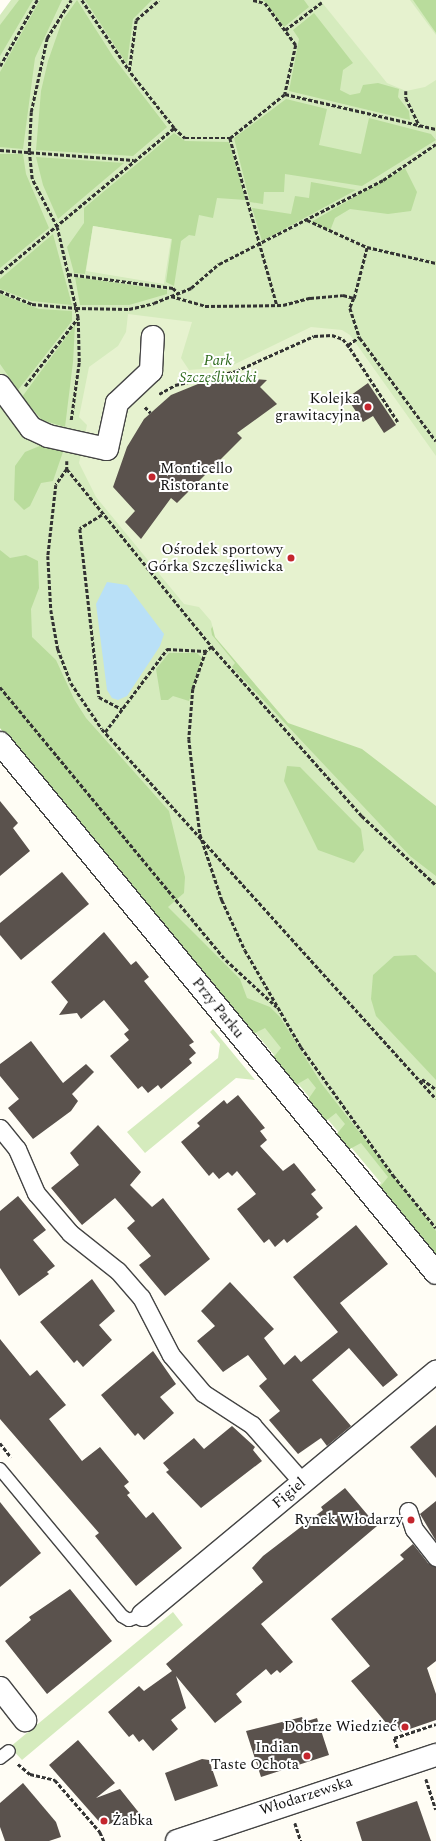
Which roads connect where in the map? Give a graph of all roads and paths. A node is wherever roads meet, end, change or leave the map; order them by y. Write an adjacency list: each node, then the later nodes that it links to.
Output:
1 (37, 0): 8 (path)
2 (71, 0): 18 (path)
3 (82, 0): 9 (path)
4 (159, 0): 9 (path)
5 (253, 0): 7 (path)
6 (322, 2): 7 (path)
7 (285, 30): 11 (path)
8 (0, 66)
9 (130, 71): 13 (path)
10 (406, 91): 12 (path)
11 (285, 94): 12 (path); 15 (path)
12 (420, 127): 14 (path)
13 (174, 128): 15 (path); 19 (path)
14 (436, 129)
15 (230, 138): 22 (path)
16 (436, 144): 20 (path)
17 (0, 150): 18 (path)
18 (28, 152): 19 (path); 21 (path)
19 (134, 160): 21 (path)
20 (307, 220): 22 (path); 23 (path)
21 (57, 227): 25 (path); 26 (path)
22 (260, 244): 28 (path); 31 (path)
23 (367, 247): 24 (path); 30 (path)
24 (436, 263)
25 (0, 273)
26 (68, 274): 28 (path); 32 (path)
27 (0, 291): 32 (path)
28 (179, 294): 29 (path)
29 (170, 296): 31 (path); 32 (path)
30 (354, 298): 31 (path); 35 (path)
31 (277, 305)
32 (76, 308): 33 (path)
33 (78, 318): 38 (path); 42 (path)
34 (153, 337): 41 (street)
35 (359, 337): 36 (path); 47 (path)
36 (348, 346): 39 (path); 45 (path)
37 (0, 386): 46 (street)
38 (22, 390)
39 (155, 397)
40 (150, 402): 43 (path)
41 (117, 403): 43 (path); 46 (street)
42 (72, 407)
43 (144, 407): 44 (path)
44 (151, 413)
45 (398, 422)
46 (69, 440): 48 (path)
47 (436, 441)
48 (67, 469): 49 (path); 54 (path)
49 (102, 515): 50 (path); 53 (path)
50 (212, 647): 51 (path); 57 (path)
51 (206, 651): 53 (path); 56 (path)
52 (0, 687): 58 (path)
53 (122, 709): 54 (path)
54 (106, 732): 56 (path)
55 (0, 743): 64 (street, Przy Parku)
56 (200, 834): 58 (path); 59 (path)
57 (436, 885)
58 (279, 1008): 63 (path)
59 (418, 1077): 60 (path); 61 (path)
60 (436, 1089)
61 (436, 1099)
62 (0, 1128): 67 (street)
63 (436, 1228)
64 (436, 1273)
65 (436, 1372): 67 (street, Figiel)
66 (0, 1468): 70 (lane)
67 (302, 1482): 70 (street, Figiel)
68 (408, 1511): 69 (street)
69 (436, 1557)
70 (143, 1615)
71 (0, 1688): 72 (street)
72 (25, 1720)
73 (435, 1723): 74 (path)
74 (399, 1755)
75 (17, 1764): 79 (path)
76 (430, 1764): 77 (path); 80 (street, Włodarzewska)
77 (436, 1809)
78 (294, 1821): 81 (path)
79 (104, 1841)
80 (177, 1841)
81 (301, 1841)

